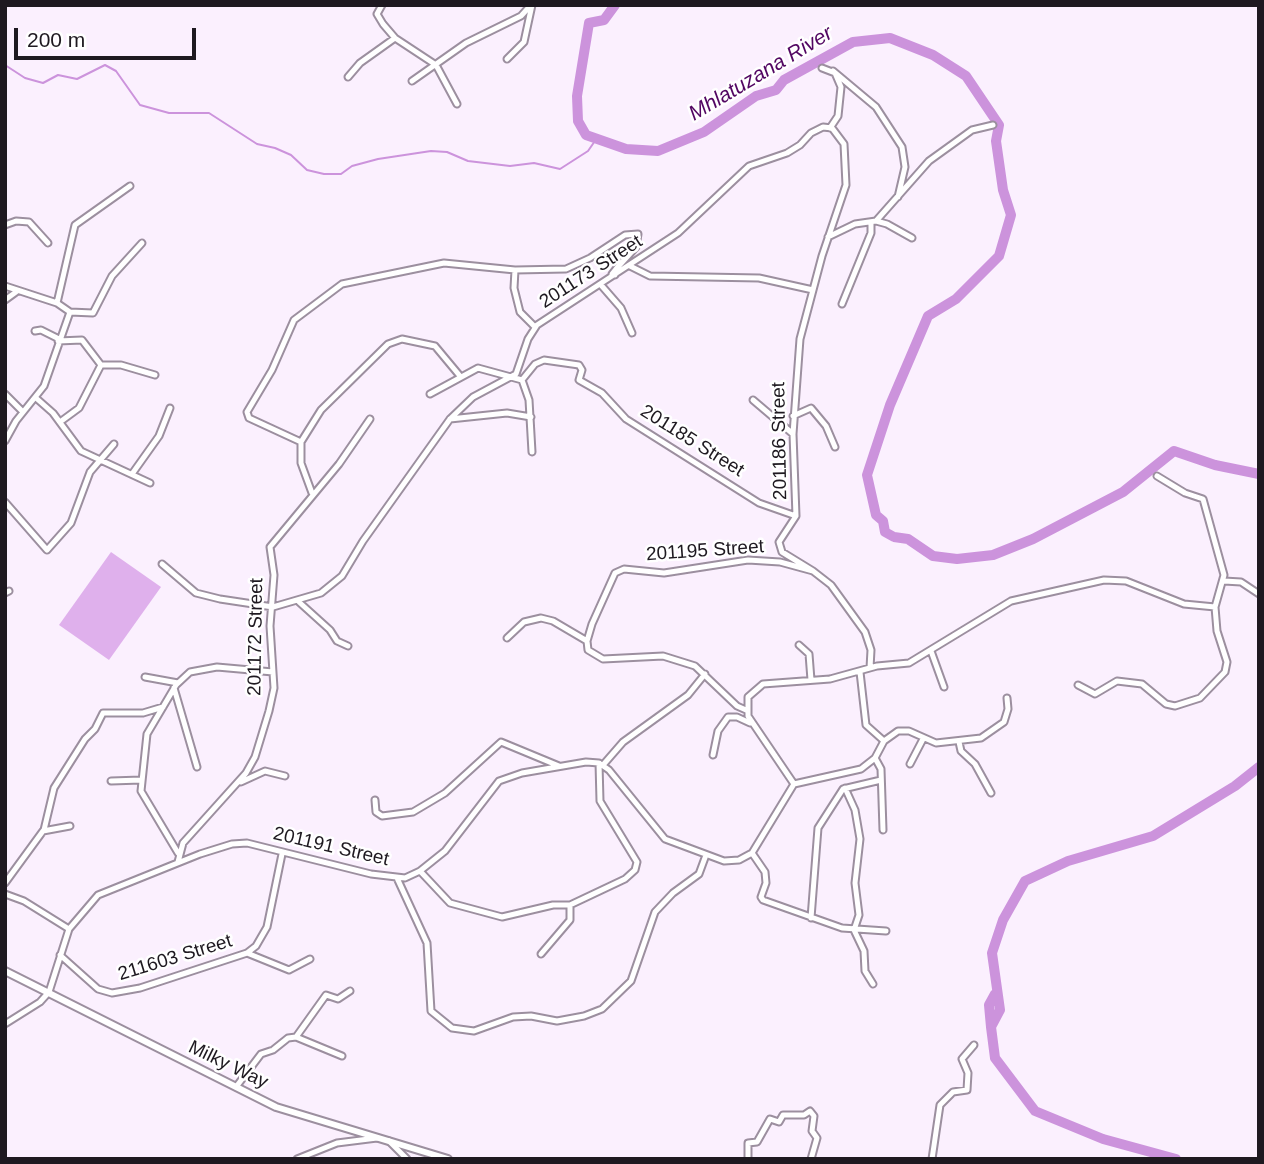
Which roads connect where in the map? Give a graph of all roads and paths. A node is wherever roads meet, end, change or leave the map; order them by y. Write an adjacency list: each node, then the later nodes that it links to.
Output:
1 (382, 5): 3 (street)
2 (531, 5): 4 (street); 5 (street)
3 (395, 37): 5 (street); 8 (street)
4 (507, 59)
5 (436, 65): 9 (street); 10 (street)
6 (822, 68): 7 (street)
7 (833, 71): 12 (street); 14 (street)
8 (348, 76)
9 (412, 80)
10 (457, 104)
11 (993, 125): 14 (street)
12 (830, 128): 17 (street, 201186 Street); 21 (street, 201173 Street)
13 (130, 186): 29 (street)
14 (898, 197): 15 (street)
15 (874, 221): 17 (street); 18 (street); 30 (street)
16 (5, 225): 19 (street)
17 (828, 237): 26 (street, 201186 Street)
18 (912, 238)
19 (48, 243)
20 (142, 243): 31 (street)
21 (630, 266): 23 (street, 201173 Street); 26 (street)
22 (516, 270): 23 (street); 32 (street); 54 (street)
23 (616, 276): 24 (street, 201173 Street)
24 (601, 285): 32 (street, 201173 Street); 34 (street)
25 (5, 286): 27 (street)
26 (813, 290): 47 (street, 201186 Street)
27 (16, 292): 28 (street); 29 (street)
28 (5, 300)
29 (57, 303): 31 (street)
30 (842, 304)
31 (70, 312): 35 (street)
32 (535, 327): 39 (street, 201173 Street)
33 (34, 331): 35 (street)
34 (632, 333)
35 (59, 340): 36 (street); 43 (street)
36 (101, 365): 37 (street); 51 (street)
37 (155, 375)
38 (460, 376): 39 (street); 42 (street); 54 (street)
39 (512, 378): 40 (street); 50 (street)
40 (522, 380): 48 (street); 64 (street, 201185 Street)
41 (5, 394): 46 (street)
42 (430, 394)
43 (36, 398): 46 (street); 51 (street)
44 (753, 400): 52 (street)
45 (170, 408): 59 (street)
46 (23, 412): 53 (street)
47 (793, 416): 52 (street, 201186 Street); 56 (street)
48 (531, 417): 50 (street); 57 (street)
49 (370, 419): 62 (street, 201172 Street)
50 (450, 419): 69 (street)
51 (60, 422): 58 (street)
52 (793, 433): 64 (street, 201186 Street)
53 (5, 441)
54 (300, 442): 62 (street)
55 (114, 444): 58 (street)
56 (835, 447)
57 (532, 452)
58 (103, 461): 59 (street); 63 (street)
59 (132, 474): 61 (street)
60 (1157, 476): 67 (street)
61 (150, 484)
62 (312, 493): 70 (street, 201172 Street)
63 (5, 502)
64 (796, 516): 66 (street, 201186 Street)
65 (162, 564): 70 (street)
66 (813, 571): 73 (street, 201195 Street); 77 (street, 201195 Street)
67 (1224, 581): 68 (street); 71 (street)
68 (1259, 594)
69 (299, 602): 70 (street); 75 (street)
70 (274, 607): 78 (street, 201172 Street)
71 (1215, 607): 76 (street); 84 (street)
72 (507, 638): 73 (street)
73 (587, 641): 80 (street)
74 (799, 645): 82 (street)
75 (348, 646)
76 (931, 651): 77 (street); 85 (street)
77 (870, 668): 79 (street)
78 (274, 671): 83 (street); 104 (street, 201172 Street)
79 (860, 672): 82 (street); 91 (street)
80 (705, 674): 88 (street); 95 (street)
81 (145, 677): 83 (street)
82 (811, 680): 88 (street)
83 (176, 685): 87 (street); 98 (street)
84 (1078, 685)
85 (944, 687)
86 (1007, 698): 92 (street)
87 (163, 707): 100 (street); 109 (street)
88 (746, 710): 89 (street)
89 (753, 725): 93 (street); 103 (street)
90 (923, 739): 91 (street); 92 (street); 96 (street)
91 (884, 741): 94 (street)
92 (959, 742): 106 (street)
93 (713, 755)
94 (875, 758): 101 (street); 103 (street)
95 (601, 764): 97 (street, 201191 Street); 114 (street); 120 (street)
96 (910, 764)
97 (561, 766): 107 (street); 116 (street, 201191 Street)
98 (197, 767)
99 (285, 776): 104 (street)
100 (141, 780): 102 (street); 111 (street)
101 (881, 780): 105 (street); 110 (street)
102 (111, 782)
103 (794, 784): 112 (street)
104 (235, 785): 111 (street, 201172 Street)
105 (845, 788): 121 (street); 123 (street)
106 (991, 793)
107 (375, 800)
108 (70, 826): 109 (street)
109 (44, 830): 118 (street)
110 (883, 830)
111 (178, 853): 115 (street)
112 (752, 853): 114 (street); 121 (street)
113 (282, 854): 115 (street, 201191 Street); 117 (street, 201191 Street); 125 (street, 211603 Street)
114 (706, 855): 117 (street)
115 (178, 862): 122 (street, 201191 Street)
116 (419, 872): 117 (street, 201191 Street); 120 (street)
117 (397, 878)
118 (5, 883)
119 (5, 893): 122 (street)
120 (570, 905): 126 (street)
121 (811, 918): 123 (street)
122 (69, 929): 127 (street, 201191 Street)
123 (854, 930): 124 (street); 130 (street)
124 (886, 932)
125 (247, 953): 127 (street, 211603 Street); 128 (street)
126 (541, 954)
127 (60, 955): 132 (street, 201191 Street)
128 (310, 959)
129 (5, 971): 132 (street, Milky Way)
130 (873, 984)
131 (350, 991): 134 (street)
132 (49, 992): 133 (street); 137 (street, Milky Way)
133 (5, 1024)
134 (296, 1037): 136 (street); 137 (street)
135 (974, 1045): 144 (street)
136 (342, 1056)
137 (236, 1087): 138 (street, Milky Way)
138 (384, 1138): 139 (street); 140 (street); 141 (street, Milky Way)
139 (297, 1159)
140 (407, 1159)
141 (447, 1159)
142 (748, 1159): 143 (street)
143 (811, 1159)
144 (932, 1159)

